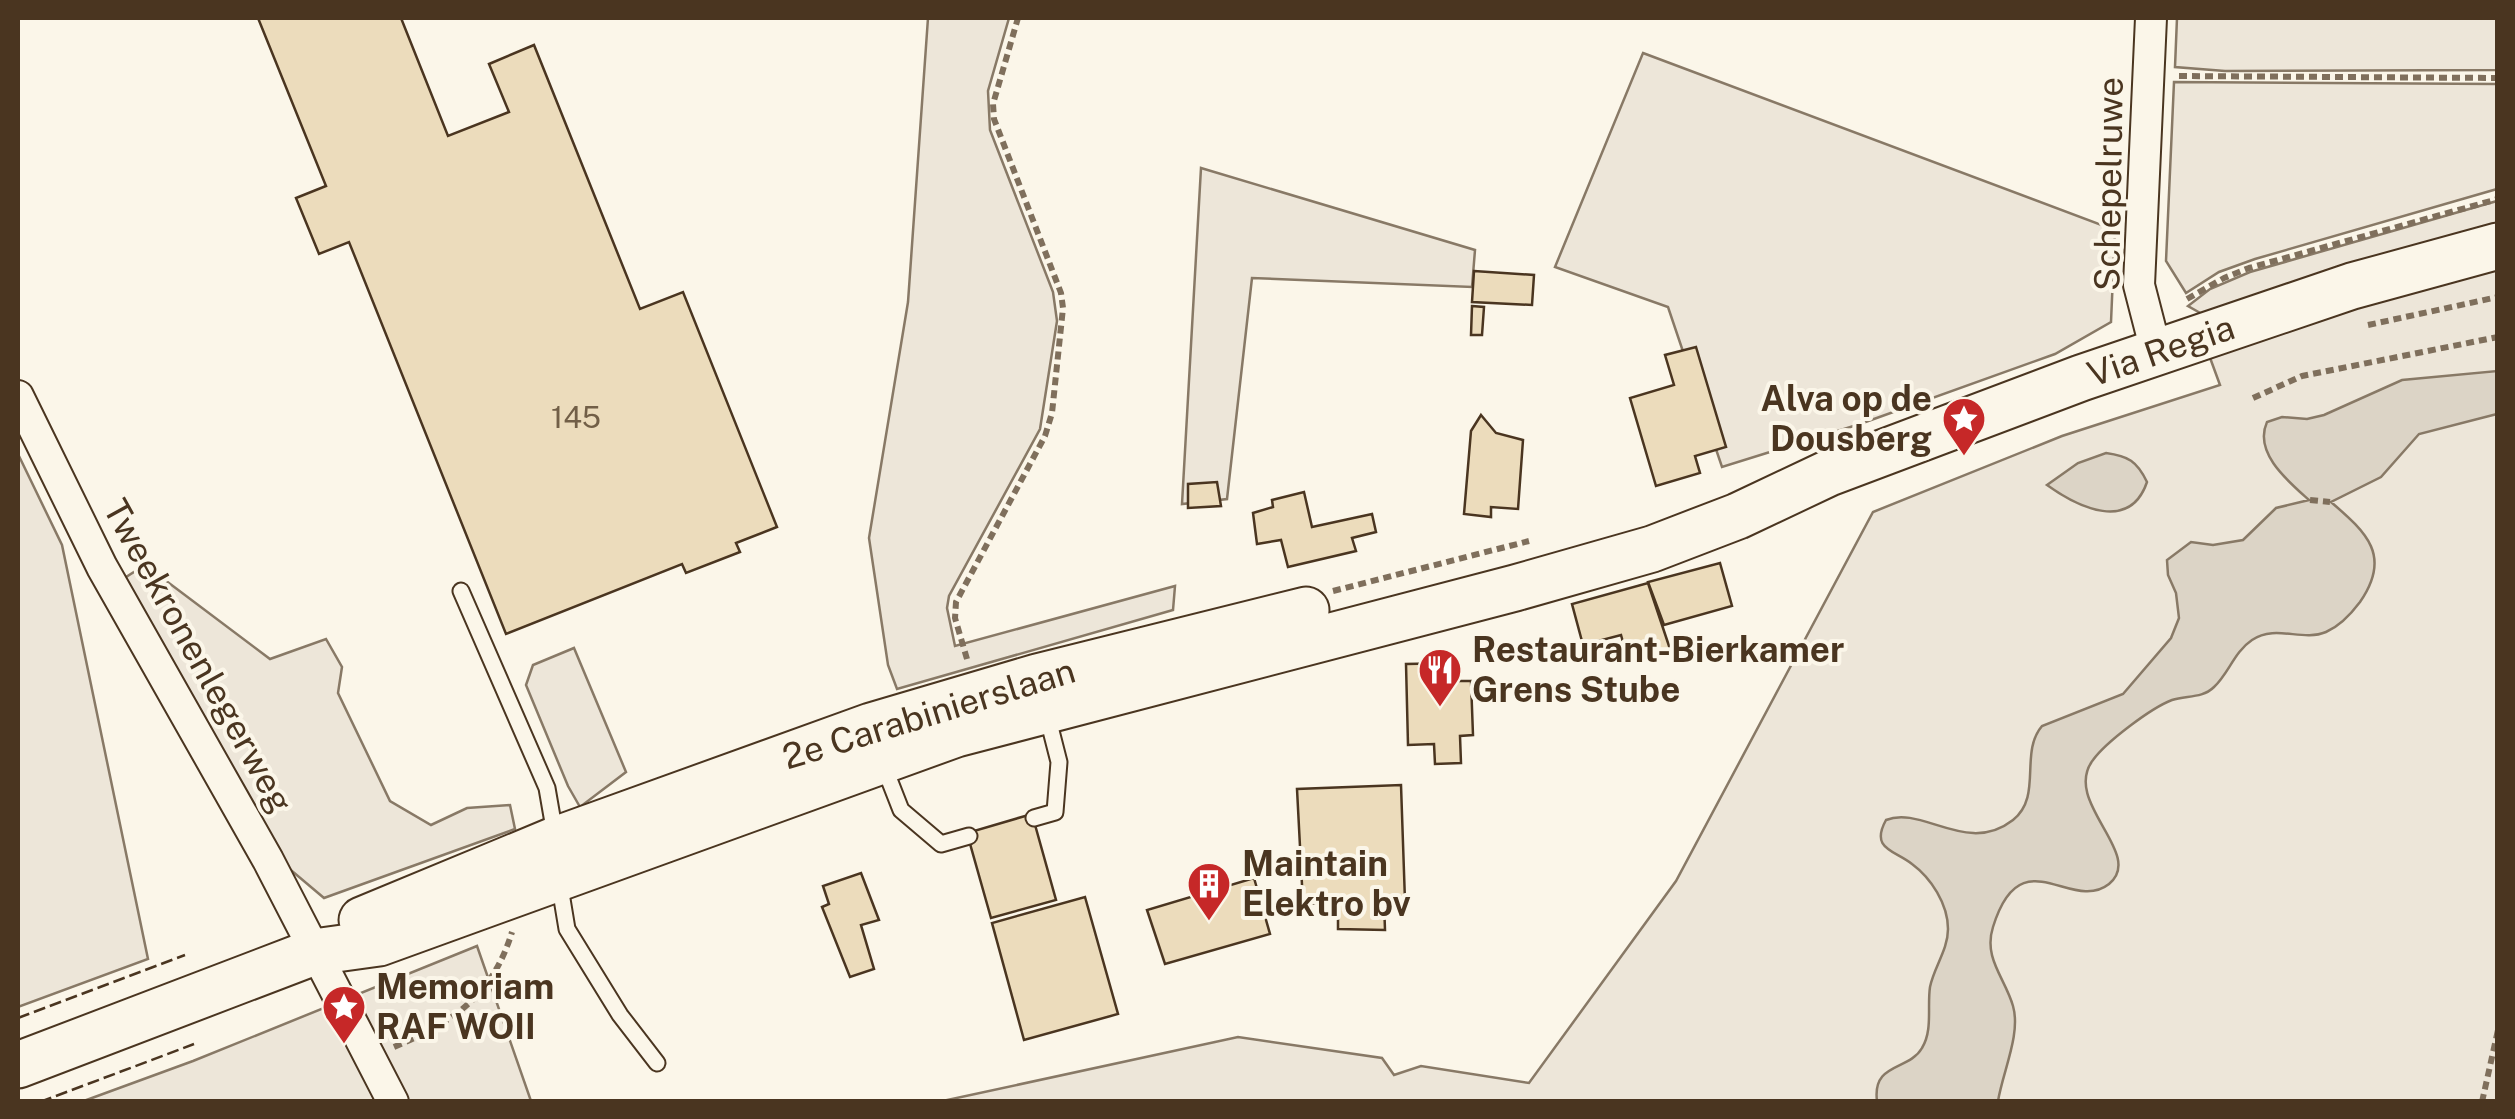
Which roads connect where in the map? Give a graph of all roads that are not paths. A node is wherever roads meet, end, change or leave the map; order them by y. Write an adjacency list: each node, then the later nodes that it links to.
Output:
1 (2151, 18): 3 (street, Schepelruwe)
2 (2498, 246): 3 (main road, Via Regia)
3 (2151, 336): 5 (main road, Via Regia)
4 (18, 396): 12 (street, Tweekronenlegerweg)
5 (1553, 554): 7 (main road, 2e Carabinierslaan)
6 (461, 591): 11 (lane)
7 (1041, 693): 8 (main road, 2e Carabinierslaan); 9 (lane)
8 (876, 743): 10 (lane); 11 (main road, 2e Carabinierslaan)
9 (1034, 818)
10 (968, 836)
11 (557, 859): 12 (main road, 2e Carabinierslaan); 13 (lane)
12 (314, 952): 14 (main road, 2e Carabinierslaan); 15 (street, Tweekronenlegerweg)
13 (657, 1063)
14 (18, 1065)
15 (393, 1102)

